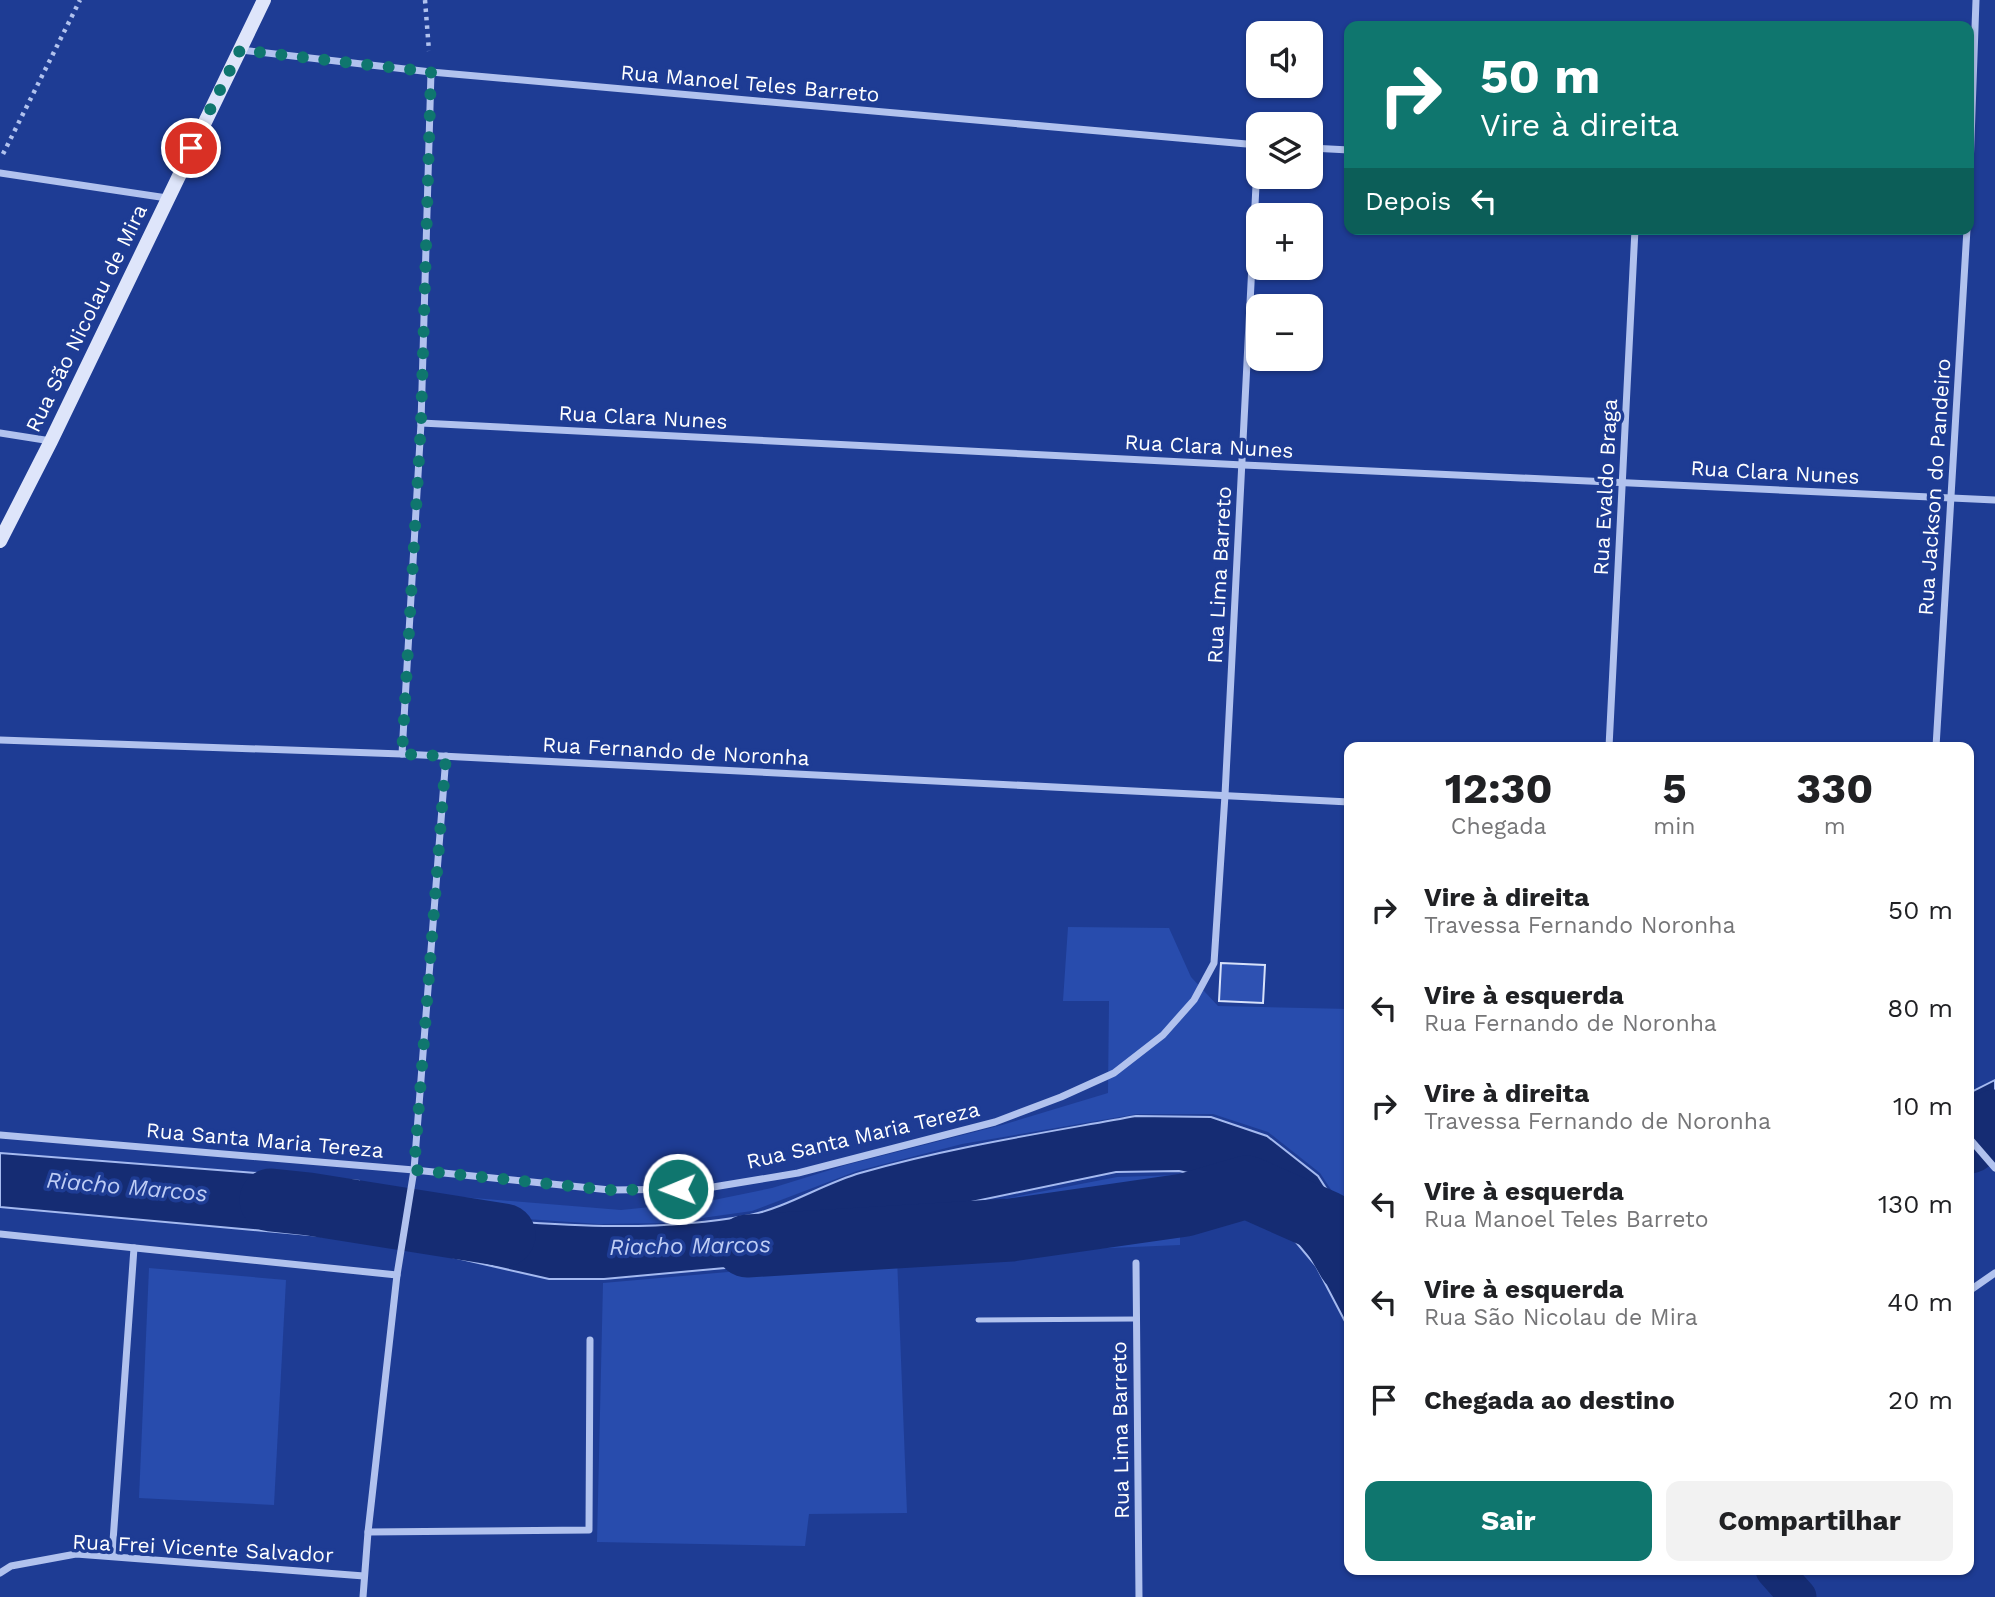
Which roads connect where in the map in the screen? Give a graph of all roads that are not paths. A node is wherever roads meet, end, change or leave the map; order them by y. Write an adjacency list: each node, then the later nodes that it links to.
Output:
1 (264, 0): 3 (street, Rua São Nicolau de Mira)
2 (1976, 0): 4 (street)
3 (240, 50): 5 (street, Rua Manoel Teles Barreto); 11 (street, Rua São Nicolau de Mira)
4 (1974, 56)
5 (431, 72): 6 (street, Rua Manoel Teles Barreto); 14 (street)
6 (1246, 145)
7 (1323, 149): 8 (street)
8 (1344, 150)
9 (0, 173): 11 (street)
10 (1256, 189): 17 (street, Rua Lima Barreto)
11 (167, 198): 16 (street, Rua São Nicolau de Mira)
12 (1634, 235): 18 (street, Rua Evaldo Braga)
13 (1967, 235): 19 (street, Rua Jackson do Pandeiro)
14 (421, 423): 17 (street, Rua Clara Nunes); 25 (street)
15 (0, 433): 16 (street)
16 (51, 441): 21 (street, Rua São Nicolau de Mira)
17 (1242, 465): 18 (street, Rua Clara Nunes); 27 (street, Rua Lima Barreto)
18 (1623, 483): 19 (street, Rua Clara Nunes); 23 (street, Rua Evaldo Braga)
19 (1951, 498): 20 (street, Rua Clara Nunes); 24 (street, Rua Jackson do Pandeiro)
20 (1995, 500)
21 (0, 541)
22 (0, 740): 25 (street, Rua Fernando de Noronha)
23 (1609, 742)
24 (1936, 742)
25 (402, 754): 26 (street, Rua Fernando de Noronha)
26 (446, 756): 27 (street, Rua Fernando de Noronha); 33 (street)
27 (1225, 795): 28 (street, Rua Fernando de Noronha); 29 (street, Rua Lima Barreto)
28 (1344, 802)
29 (1214, 963): 33 (street, Rua Santa Maria Tereza)
30 (0, 1135): 33 (street, Rua Santa Maria Tereza)
31 (1974, 1143): 32 (street)
32 (1995, 1168)
33 (414, 1170): 38 (street)
34 (0, 1234): 35 (street)
35 (134, 1248): 38 (street); 44 (street)
36 (1136, 1263): 40 (street, Rua Lima Barreto)
37 (1995, 1273): 39 (street)
38 (397, 1275): 43 (street)
39 (1974, 1288)
40 (1136, 1319): 41 (lane); 48 (street, Rua Lima Barreto)
41 (978, 1320)
42 (590, 1340): 43 (street)
43 (368, 1532): 46 (street)
44 (112, 1555): 45 (street, Rua Frei Vicente Salvador); 46 (street, Rua Frei Vicente Salvador)
45 (0, 1573)
46 (364, 1576): 47 (street)
47 (363, 1597)
48 (1139, 1597)

